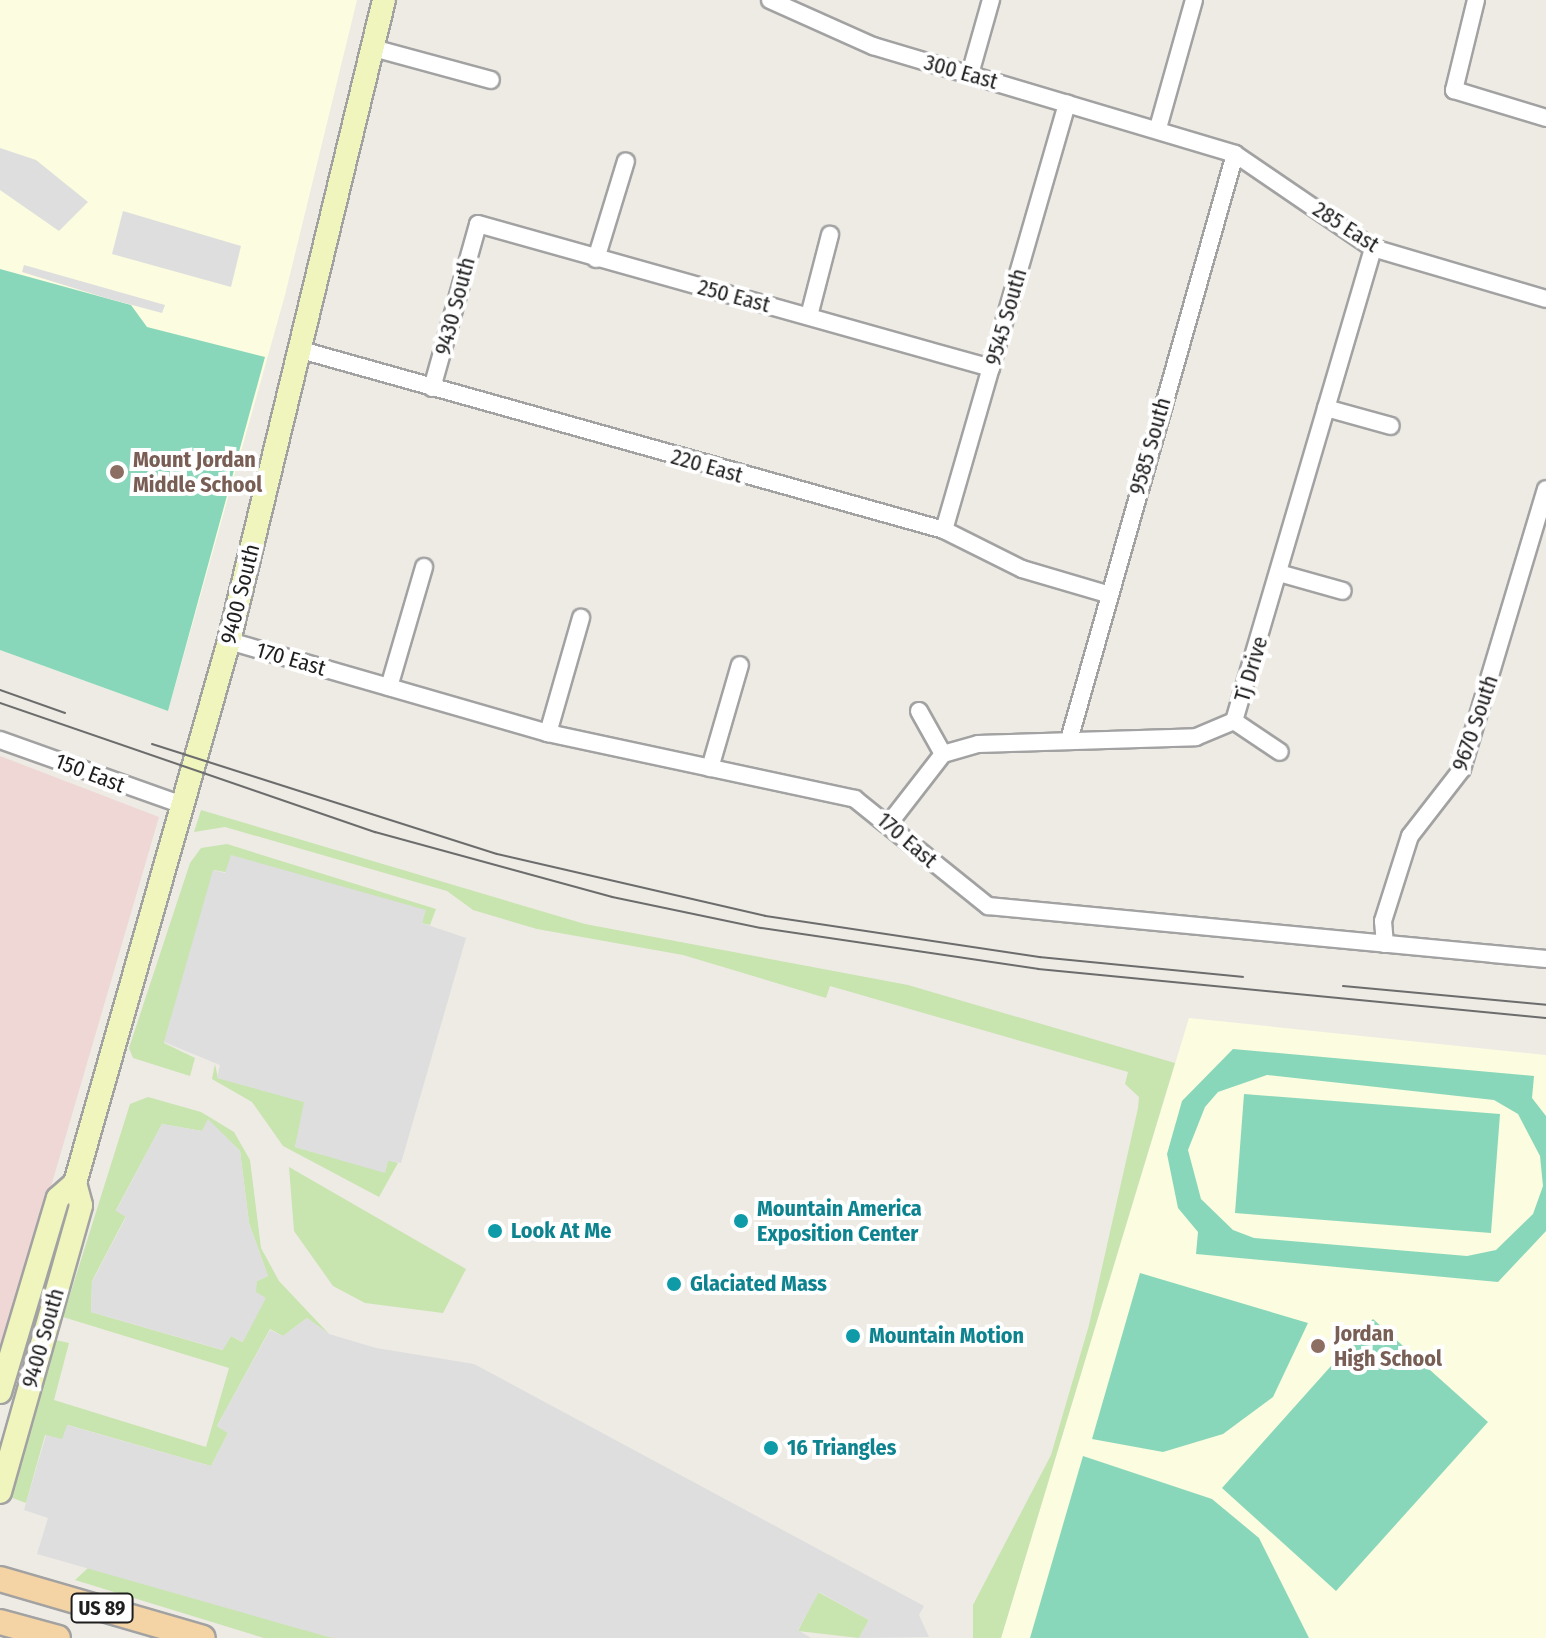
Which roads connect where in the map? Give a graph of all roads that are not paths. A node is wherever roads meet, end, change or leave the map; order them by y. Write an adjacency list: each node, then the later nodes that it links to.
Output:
1 (384, 0): 7 (street, 9400 South)
2 (770, 0): 6 (street, 300 East)
3 (991, 0): 8 (street)
4 (1194, 0): 12 (street)
5 (1476, 0): 11 (street)
6 (789, 4): 8 (street, 300 East)
7 (373, 48): 9 (street); 21 (street, 9400 South)
8 (970, 74): 10 (street, 300 East)
9 (491, 80)
10 (1067, 103): 12 (street, 300 East); 22 (street, 9545 South)
11 (1546, 118)
12 (1158, 128): 13 (street, 285 East)
13 (1235, 154): 17 (street, 285 East); 31 (street, 9585 South)
14 (626, 161): 18 (street)
15 (478, 224): 18 (street, 250 East); 23 (street, 9430 South)
16 (830, 235): 20 (street)
17 (1373, 248): 19 (street, 285 East); 24 (street, Tj Drive)
18 (596, 259): 20 (street, 250 East)
19 (1546, 299)
20 (809, 316): 22 (street, 250 East)
21 (301, 350): 23 (street, 220 East); 33 (street, 9400 South)
22 (991, 368): 27 (street, 9545 South)
23 (432, 388): 27 (street, 220 East)
24 (1326, 408): 25 (street); 29 (street, Tj Drive)
25 (1391, 426)
26 (1546, 489): 46 (street, 9670 South)
27 (944, 530): 31 (street, 220 East)
28 (424, 567): 35 (street)
29 (1279, 573): 30 (street); 37 (street, Tj Drive)
30 (1343, 591)
31 (1107, 594): 40 (street, 9585 South)
32 (581, 618): 38 (street)
33 (229, 641): 35 (street, 170 East); 44 (street, 9400 South)
34 (740, 665): 43 (street)
35 (389, 687): 38 (street, 170 East)
36 (919, 711): 42 (street)
37 (1234, 721): 40 (street, Tj Drive); 41 (street)
38 (548, 733): 43 (street, 170 East)
39 (0, 740): 44 (street, 150 East)
40 (1069, 740): 42 (street, Tj Drive)
41 (1280, 752)
42 (943, 754): 45 (street)
43 (710, 768): 45 (street, 170 East)
44 (180, 804): 48 (street, 9400 South)
45 (891, 821): 46 (street, 170 East)
46 (1385, 944): 47 (street, 170 East)
47 (1546, 959)
48 (75, 1183): 49 (street, 9400 South); 50 (street, 9400 South)
49 (0, 1392)
50 (0, 1492)
51 (0, 1579): 54 (main road, US 89)
52 (0, 1622): 53 (main road, US 89)
53 (58, 1638)
54 (203, 1638)

